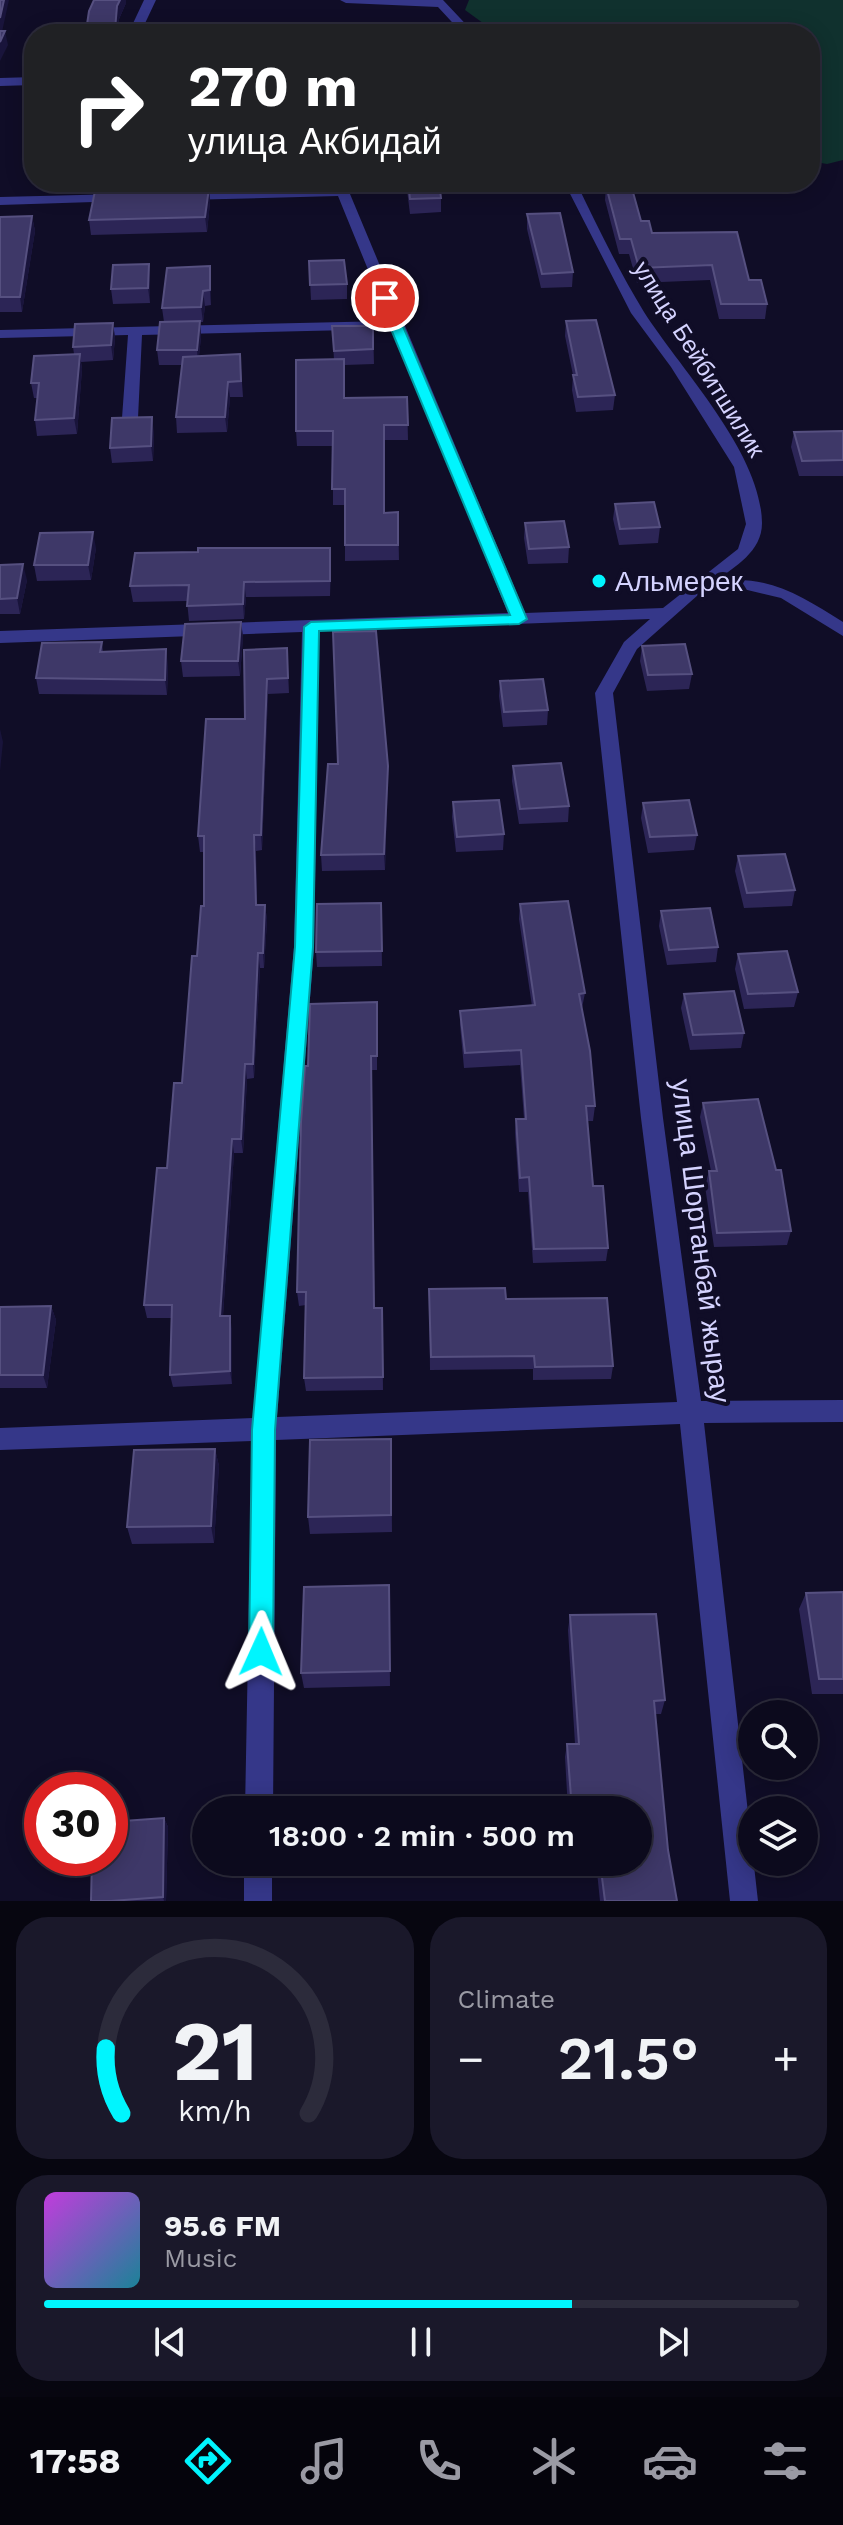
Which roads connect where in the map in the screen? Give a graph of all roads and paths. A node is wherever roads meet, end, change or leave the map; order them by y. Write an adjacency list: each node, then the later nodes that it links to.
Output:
1 (153, 0): 4 (street)
2 (346, 0): 3 (street)
3 (438, 2): 5 (street)
4 (140, 24)
5 (459, 24)
6 (24, 81): 7 (street)
7 (0, 82)
8 (256, 192): 11 (street)
9 (342, 192): 14 (street)
10 (575, 192): 18 (street, улица Бейбитшилик)
11 (171, 197)
12 (140, 198): 13 (street)
13 (0, 201)
14 (396, 325): 15 (street); 20 (street)
15 (135, 331): 16 (street); 17 (street)
16 (0, 334)
17 (130, 418)
18 (693, 591): 19 (street, улица Бейбитшилик); 22 (street)
19 (667, 613): 20 (street); 25 (street, улица Шортанбай жырау)
20 (519, 619): 21 (street)
21 (311, 627): 23 (street); 26 (street)
22 (843, 630)
23 (0, 637)
24 (843, 1411): 25 (street)
25 (691, 1414): 26 (street); 31 (street, улица Шортанбай жырау)
26 (264, 1430): 27 (street); 28 (street)
27 (0, 1439)
28 (259, 1796)
29 (258, 1876): 30 (street)
30 (258, 1901)
31 (744, 1901)

